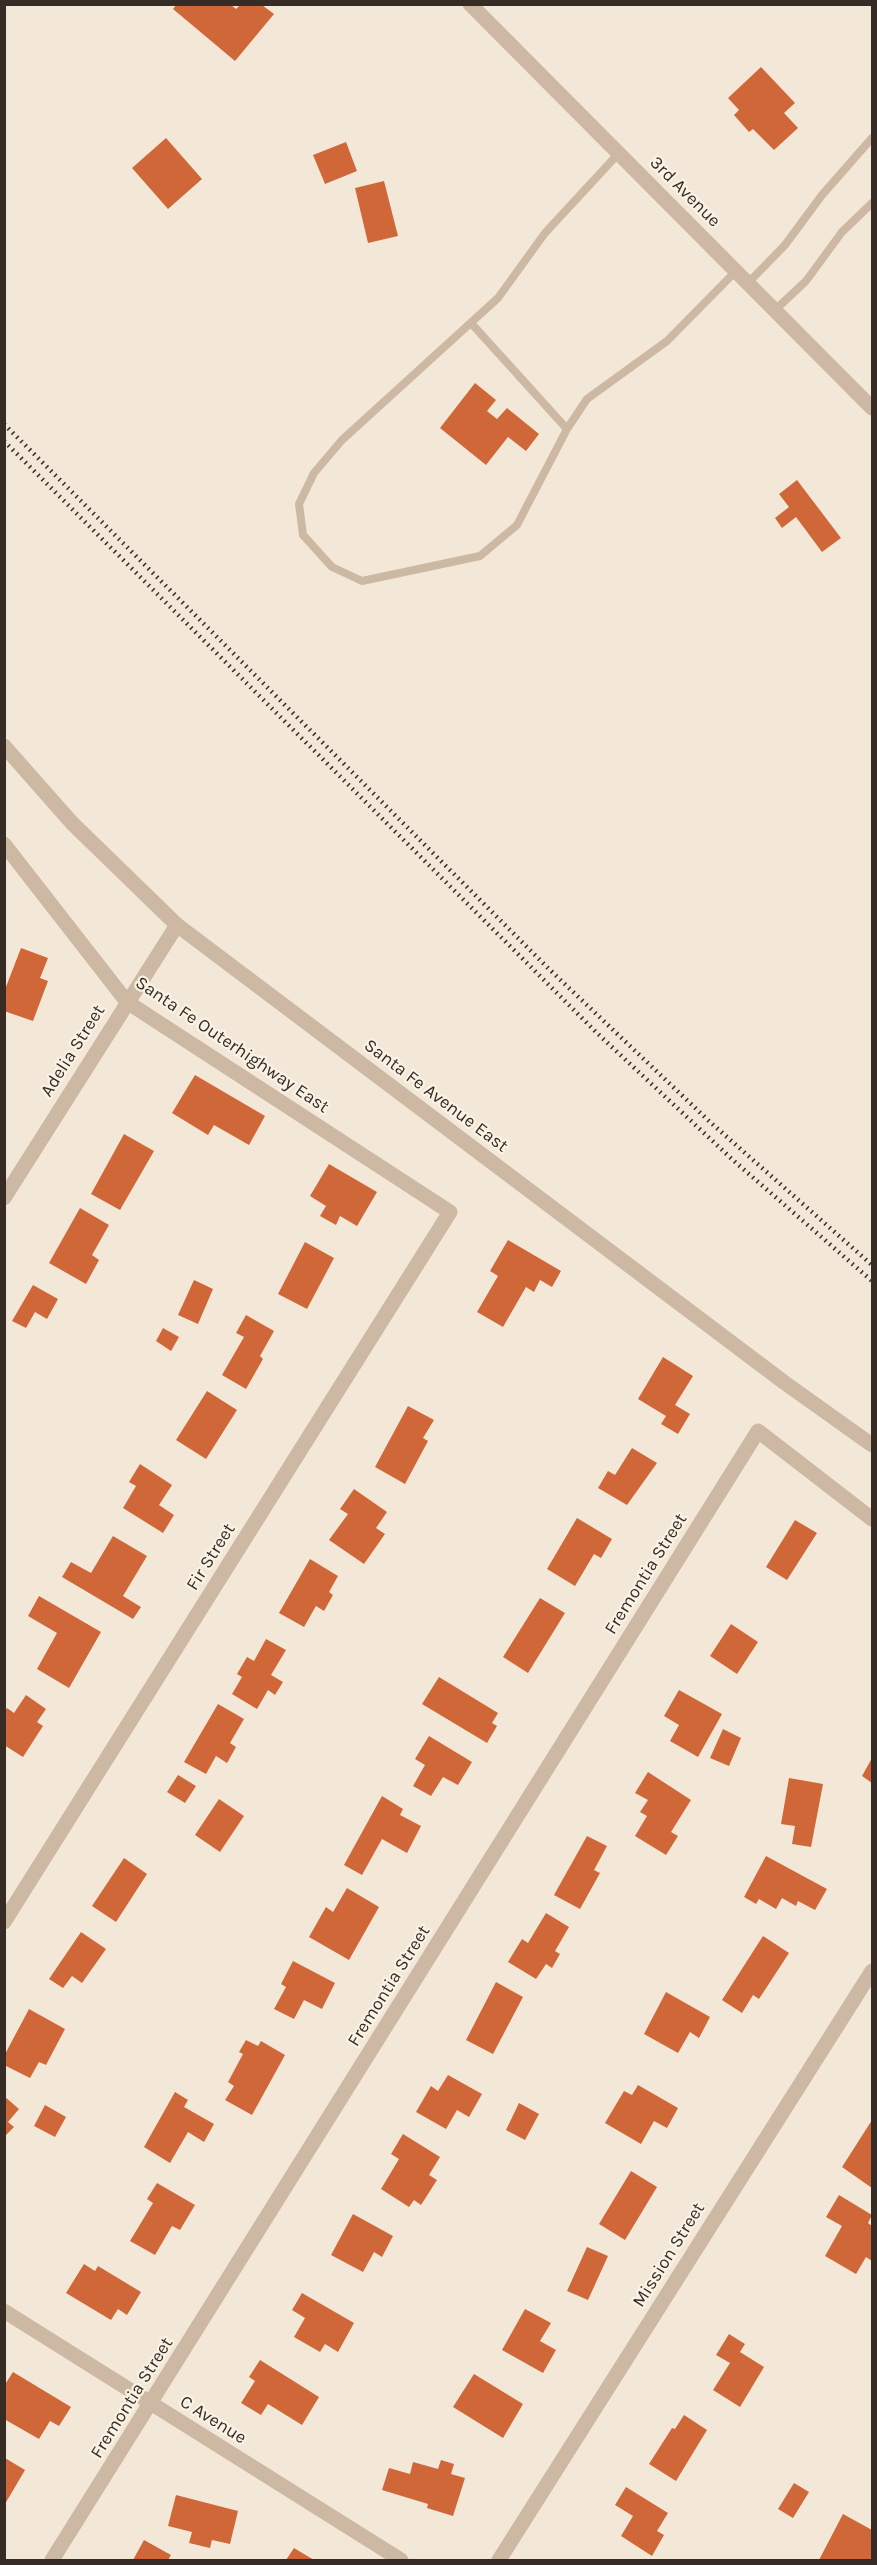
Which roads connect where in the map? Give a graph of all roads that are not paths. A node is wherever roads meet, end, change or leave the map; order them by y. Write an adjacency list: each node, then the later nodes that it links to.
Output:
1 (470, 4): 3 (street, 3rd Avenue)
2 (873, 138): 6 (lane)
3 (619, 153): 5 (street, 3rd Avenue); 8 (lane)
4 (873, 203): 7 (lane)
5 (736, 270): 6 (street, 3rd Avenue); 10 (lane)
6 (748, 283): 7 (street, 3rd Avenue)
7 (775, 310): 9 (street, 3rd Avenue)
8 (471, 323): 10 (lane); 10 (lane)
9 (873, 408)
10 (567, 429)
11 (4, 746): 13 (street, Santa Fe Avenue East)
12 (4, 844): 14 (street, Santa Fe Outerhighway East)
13 (177, 926): 14 (street, Adelia Street); 17 (street, Santa Fe Avenue East)
14 (127, 1002): 15 (street, Adelia Street); 16 (street, Santa Fe Outerhighway East)
15 (4, 1198)
16 (450, 1212): 19 (street, Fir Street)
17 (873, 1445)
18 (873, 1519): 22 (street, Fremontia Street)
19 (4, 1922)
20 (873, 1971): 25 (street, Mission Street)
21 (4, 2311): 22 (street, C Avenue)
22 (151, 2404): 23 (street, Fremontia Street); 24 (street, C Avenue)
23 (52, 2560)
24 (401, 2560)
25 (499, 2560)

